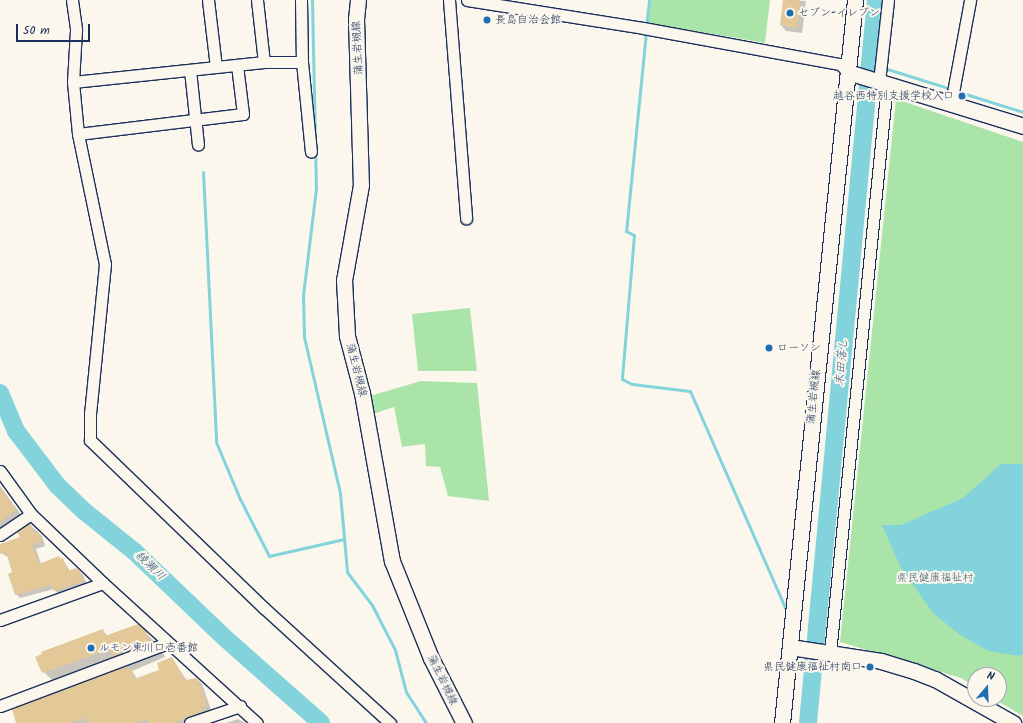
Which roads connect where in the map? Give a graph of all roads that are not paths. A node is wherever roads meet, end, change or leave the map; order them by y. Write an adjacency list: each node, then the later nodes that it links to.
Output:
1 (72, 0): 17 (street)
2 (208, 0): 14 (street)
3 (257, 0): 11 (street)
4 (301, 0): 12 (street)
5 (358, 0): 39 (main road, 蒲生岩槻線)
6 (449, 0): 25 (street)
7 (467, 0): 16 (street)
8 (855, 0): 16 (main road, 蒲生岩槻線)
9 (888, 0): 18 (street)
10 (970, 0): 19 (street)
11 (264, 62): 12 (street); 13 (street)
12 (302, 62): 24 (street)
13 (238, 65): 14 (street); 20 (street)
14 (216, 67): 15 (street)
15 (190, 70): 17 (street); 20 (street)
16 (848, 72): 18 (main road); 32 (main road, 蒲生岩槻線)
17 (73, 82): 22 (street)
18 (883, 83): 19 (main road); 33 (street)
19 (950, 103): 21 (main road)
20 (196, 120): 22 (street); 23 (street)
21 (1023, 126)
22 (78, 134): 38 (street)
23 (198, 145)
24 (311, 152)
25 (466, 218)
26 (0, 471): 27 (street)
27 (31, 514): 28 (street); 29 (street)
28 (0, 535)
29 (103, 583): 30 (street); 31 (street)
30 (0, 620)
31 (168, 643): 34 (street); 35 (street)
32 (790, 648): 33 (main road); 40 (main road, 蒲生岩槻線)
33 (830, 653): 41 (main road)
34 (0, 706)
35 (240, 706): 36 (street); 37 (street)
36 (190, 723)
37 (257, 723)
38 (390, 723)
39 (464, 723)
40 (782, 723)
41 (1013, 723)

